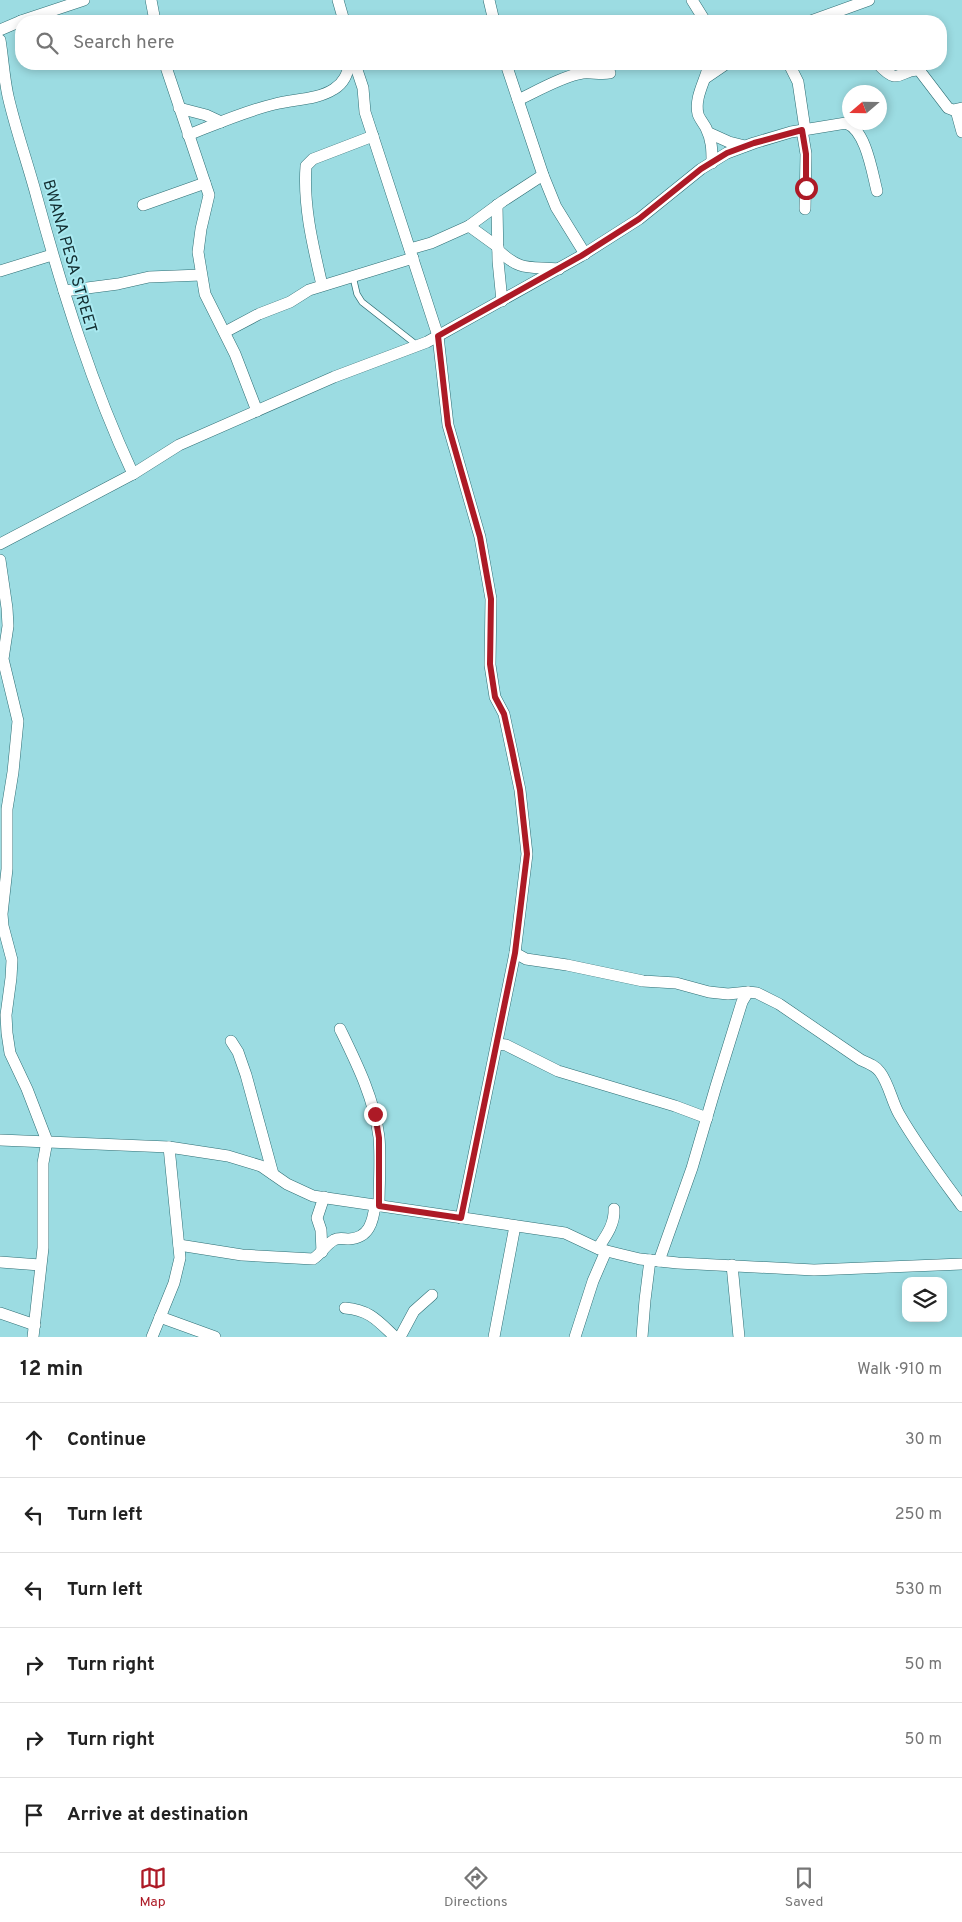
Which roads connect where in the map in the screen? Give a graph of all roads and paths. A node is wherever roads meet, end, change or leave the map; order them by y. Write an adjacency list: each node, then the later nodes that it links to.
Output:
1 (84, 0): 7 (street)
2 (151, 0): 8 (street)
3 (338, 0): 9 (street)
4 (488, 0): 10 (street)
5 (692, 0): 11 (street)
6 (869, 0): 12 (street)
7 (39, 15)
8 (154, 15)
9 (342, 15)
10 (492, 15)
11 (701, 15)
12 (828, 15)
13 (15, 24): 14 (street)
14 (0, 30)
15 (0, 40): 49 (street, BWANA PESA STREET)
16 (167, 70): 29 (street)
17 (348, 70): 31 (street)
18 (357, 70): 36 (street)
19 (508, 70): 28 (street)
20 (708, 70): 27 (street)
21 (717, 70): 27 (street)
22 (792, 70): 32 (street)
23 (885, 70): 24 (street)
24 (915, 70)
25 (920, 70): 30 (street)
26 (610, 74): 28 (street)
27 (707, 77): 34 (street)
28 (518, 100): 39 (street)
29 (179, 108): 31 (street); 35 (street)
30 (959, 109): 33 (street)
31 (221, 122): 35 (street)
32 (804, 130): 37 (street); 41 (street); 44 (street)
33 (962, 132)
34 (709, 133): 37 (street); 38 (street)
35 (188, 135): 40 (street)
36 (373, 136): 47 (street); 54 (street)
37 (745, 146): 38 (street)
38 (712, 163): 48 (street)
39 (543, 175): 43 (street); 48 (street)
40 (205, 183): 42 (street); 52 (street)
41 (877, 191)
42 (143, 205)
43 (497, 205): 45 (street); 46 (street)
44 (804, 209)
45 (469, 226): 46 (street); 47 (street)
46 (498, 248): 50 (street); 56 (street)
47 (412, 253): 53 (street); 58 (street)
48 (585, 254): 50 (street)
49 (52, 255): 51 (street); 55 (street, BWANA PESA STREET)
50 (559, 269): 56 (street)
51 (0, 271)
52 (201, 275): 55 (street); 57 (street)
53 (353, 277): 54 (street); 59 (lane)
54 (322, 285): 57 (street)
55 (64, 291): 61 (street, BWANA PESA STREET)
56 (502, 301): 58 (street)
57 (225, 332): 60 (street)
58 (438, 336): 59 (street); 65 (street)
59 (418, 346): 60 (street)
60 (257, 411): 61 (street)
61 (133, 474): 62 (street)
62 (0, 544)
63 (0, 560): 64 (street)
64 (1, 656): 72 (street)
65 (515, 953): 66 (street); 69 (street)
66 (748, 992): 70 (street); 77 (street)
67 (340, 1029): 76 (street)
68 (231, 1041): 74 (street)
69 (497, 1044): 70 (street); 79 (street)
70 (707, 1118): 84 (street)
71 (0, 1140): 72 (street)
72 (47, 1141): 73 (street); 86 (street)
73 (169, 1147): 74 (street); 81 (street)
74 (273, 1174): 75 (street)
75 (324, 1198): 76 (street); 83 (street)
76 (377, 1206): 79 (street); 83 (street)
77 (962, 1206)
78 (614, 1209): 82 (street)
79 (461, 1218): 80 (street)
80 (515, 1226): 82 (street); 98 (street)
81 (179, 1246): 83 (street); 92 (street)
82 (602, 1249): 84 (street); 99 (street)
83 (322, 1252)
84 (655, 1260): 88 (street); 100 (street)
85 (0, 1262): 86 (street)
86 (40, 1264): 93 (street)
87 (962, 1264): 88 (street)
88 (732, 1265): 101 (street)
89 (432, 1295): 97 (street)
90 (345, 1308): 96 (street)
91 (0, 1313): 93 (street)
92 (160, 1317): 94 (street); 95 (street)
93 (34, 1331)
94 (152, 1337)
95 (215, 1337)
96 (395, 1337)
97 (400, 1337)
98 (494, 1337)
99 (574, 1337)
100 (642, 1337)
101 (738, 1337)

